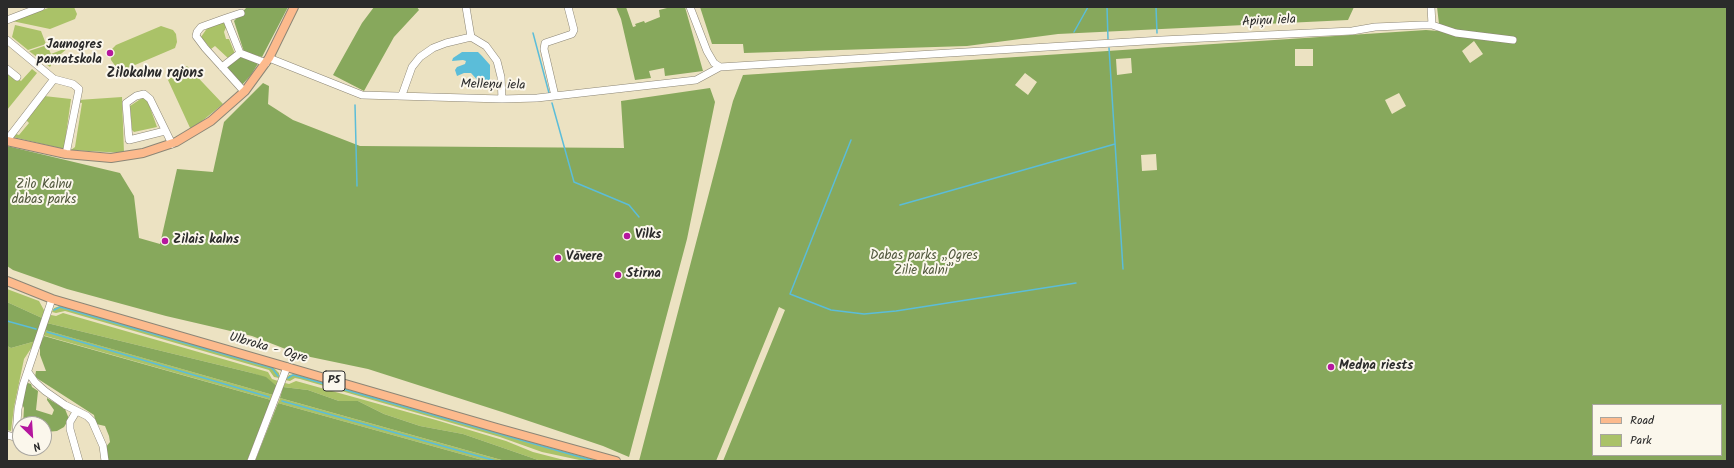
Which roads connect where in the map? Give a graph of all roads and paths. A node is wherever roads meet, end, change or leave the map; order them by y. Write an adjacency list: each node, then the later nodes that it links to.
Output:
1 (41, 7): 9 (street)
2 (294, 7): 15 (main road)
3 (466, 7): 11 (street)
4 (568, 7): 23 (street)
5 (690, 7): 17 (street)
6 (1431, 7): 10 (street)
7 (241, 13): 8 (street)
8 (226, 18): 14 (street); 16 (street)
9 (7, 20)
10 (1432, 25): 13 (street); 17 (street, Apiņu iela)
11 (471, 37): 22 (street); 24 (street)
12 (7, 40): 20 (street)
13 (1513, 40)
14 (240, 53): 15 (street, Melleņu iela); 16 (street)
15 (267, 60): 21 (main road); 22 (street, Melleņu iela)
16 (222, 67): 21 (street)
17 (720, 67): 23 (street, Melleņu iela)
18 (7, 69): 19 (street)
19 (17, 77)
20 (54, 79): 26 (street); 28 (street)
21 (245, 91): 27 (main road)
22 (402, 95): 24 (street, Melleņu iela)
23 (555, 96): 24 (street, Melleņu iela)
24 (502, 99)
25 (165, 131): 25 (street); 27 (street)
26 (7, 140): 28 (main road)
27 (172, 144): 28 (main road)
28 (66, 154)
29 (7, 281): 30 (main road, Ulbroka - Ogre / P5)
30 (52, 299): 31 (main road, Ulbroka - Ogre / P5); 32 (street)
31 (287, 367): 37 (street); 38 (main road, Ulbroka - Ogre / P5)
32 (28, 372): 33 (street); 34 (street)
33 (76, 412): 35 (street); 36 (street)
34 (7, 435)
35 (79, 461)
36 (105, 461)
37 (251, 461)
38 (616, 461)

